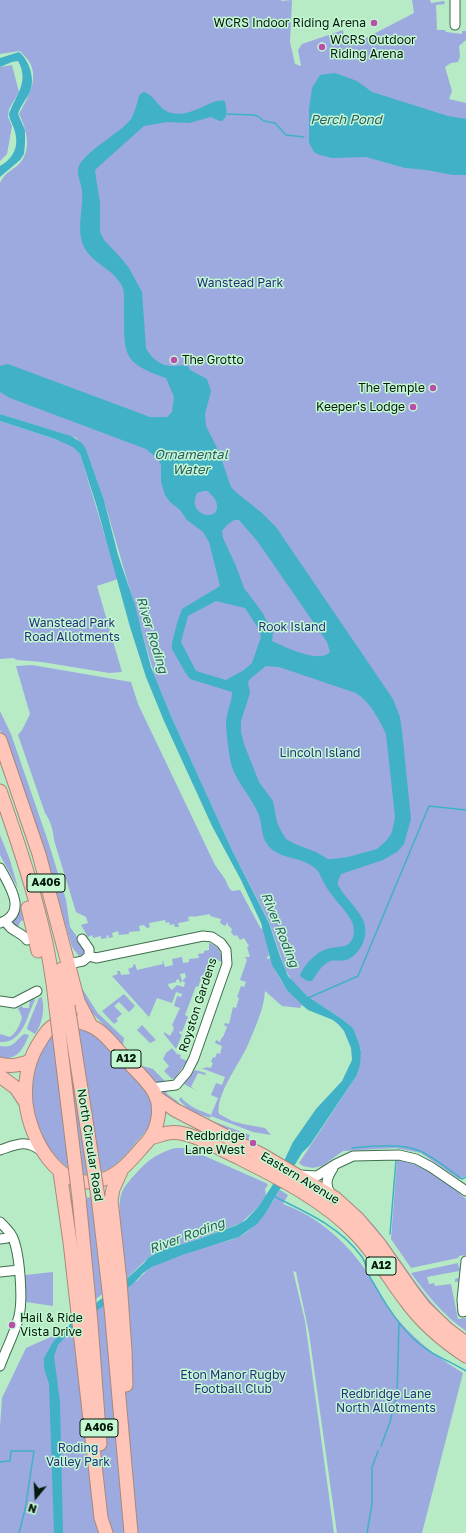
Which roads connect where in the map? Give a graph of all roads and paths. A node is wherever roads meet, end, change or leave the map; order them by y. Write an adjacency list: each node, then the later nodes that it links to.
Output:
1 (455, 0): 2 (street)
2 (455, 25)
3 (0, 740): 12 (highway, A406)
4 (0, 767): 15 (highway, North Circular Road / A406)
5 (0, 791): 15 (highway, North Circular Road / A406)
6 (0, 817): 17 (highway, A406)
7 (0, 868): 8 (street)
8 (3, 922): 10 (street)
9 (82, 939): 11 (street)
10 (27, 940)
11 (92, 957): 12 (street, Royston Gardens); 21 (street, Royston Gardens)
12 (68, 964): 16 (highway, A406)
13 (37, 991): 14 (street)
14 (0, 1001)
15 (62, 1007): 48 (highway, North Circular Road / A406, bridge); 49 (highway, North Circular Road / A406, bridge)
16 (91, 1026): 17 (highway, A12); 21 (highway, A12)
17 (45, 1034): 18 (highway, A12)
18 (30, 1061): 19 (highway); 22 (highway, A12)
19 (0, 1064)
20 (0, 1076): 22 (highway, A12)
21 (154, 1092): 24 (highway, A12); 31 (highway, Eastern Avenue / A12)
22 (26, 1103): 23 (highway, A12)
23 (32, 1124): 25 (street); 27 (highway, A12)
24 (150, 1138): 29 (highway, Eastern Avenue / A12); 30 (highway, A12)
25 (18, 1144): 26 (street); 27 (street)
26 (0, 1150)
27 (44, 1152): 32 (highway, A12)
28 (336, 1164): 33 (street); 34 (street); 35 (street)
29 (260, 1168): 31 (highway, Eastern Avenue / A12); 37 (highway, A406)
30 (122, 1169): 32 (highway, A12); 37 (highway, A406)
31 (277, 1170): 33 (highway, Eastern Avenue / A12)
32 (60, 1172): 49 (highway, A406)
33 (292, 1179): 35 (highway, Eastern Avenue / A12); 46 (highway, Eastern Avenue / A12)
34 (466, 1191)
35 (331, 1195): 44 (highway, Eastern Avenue / A12)
36 (0, 1222): 38 (street)
37 (115, 1232): 48 (highway, A406)
38 (11, 1235): 39 (street); 41 (street)
39 (0, 1239)
40 (466, 1261): 43 (street)
41 (19, 1270): 42 (street); 45 (street)
42 (0, 1272)
43 (463, 1312)
44 (466, 1343)
45 (3, 1348): 47 (street)
46 (466, 1356)
47 (0, 1366)
48 (126, 1475): 50 (highway, North Circular Road / A406)
49 (107, 1533)
50 (131, 1533)

